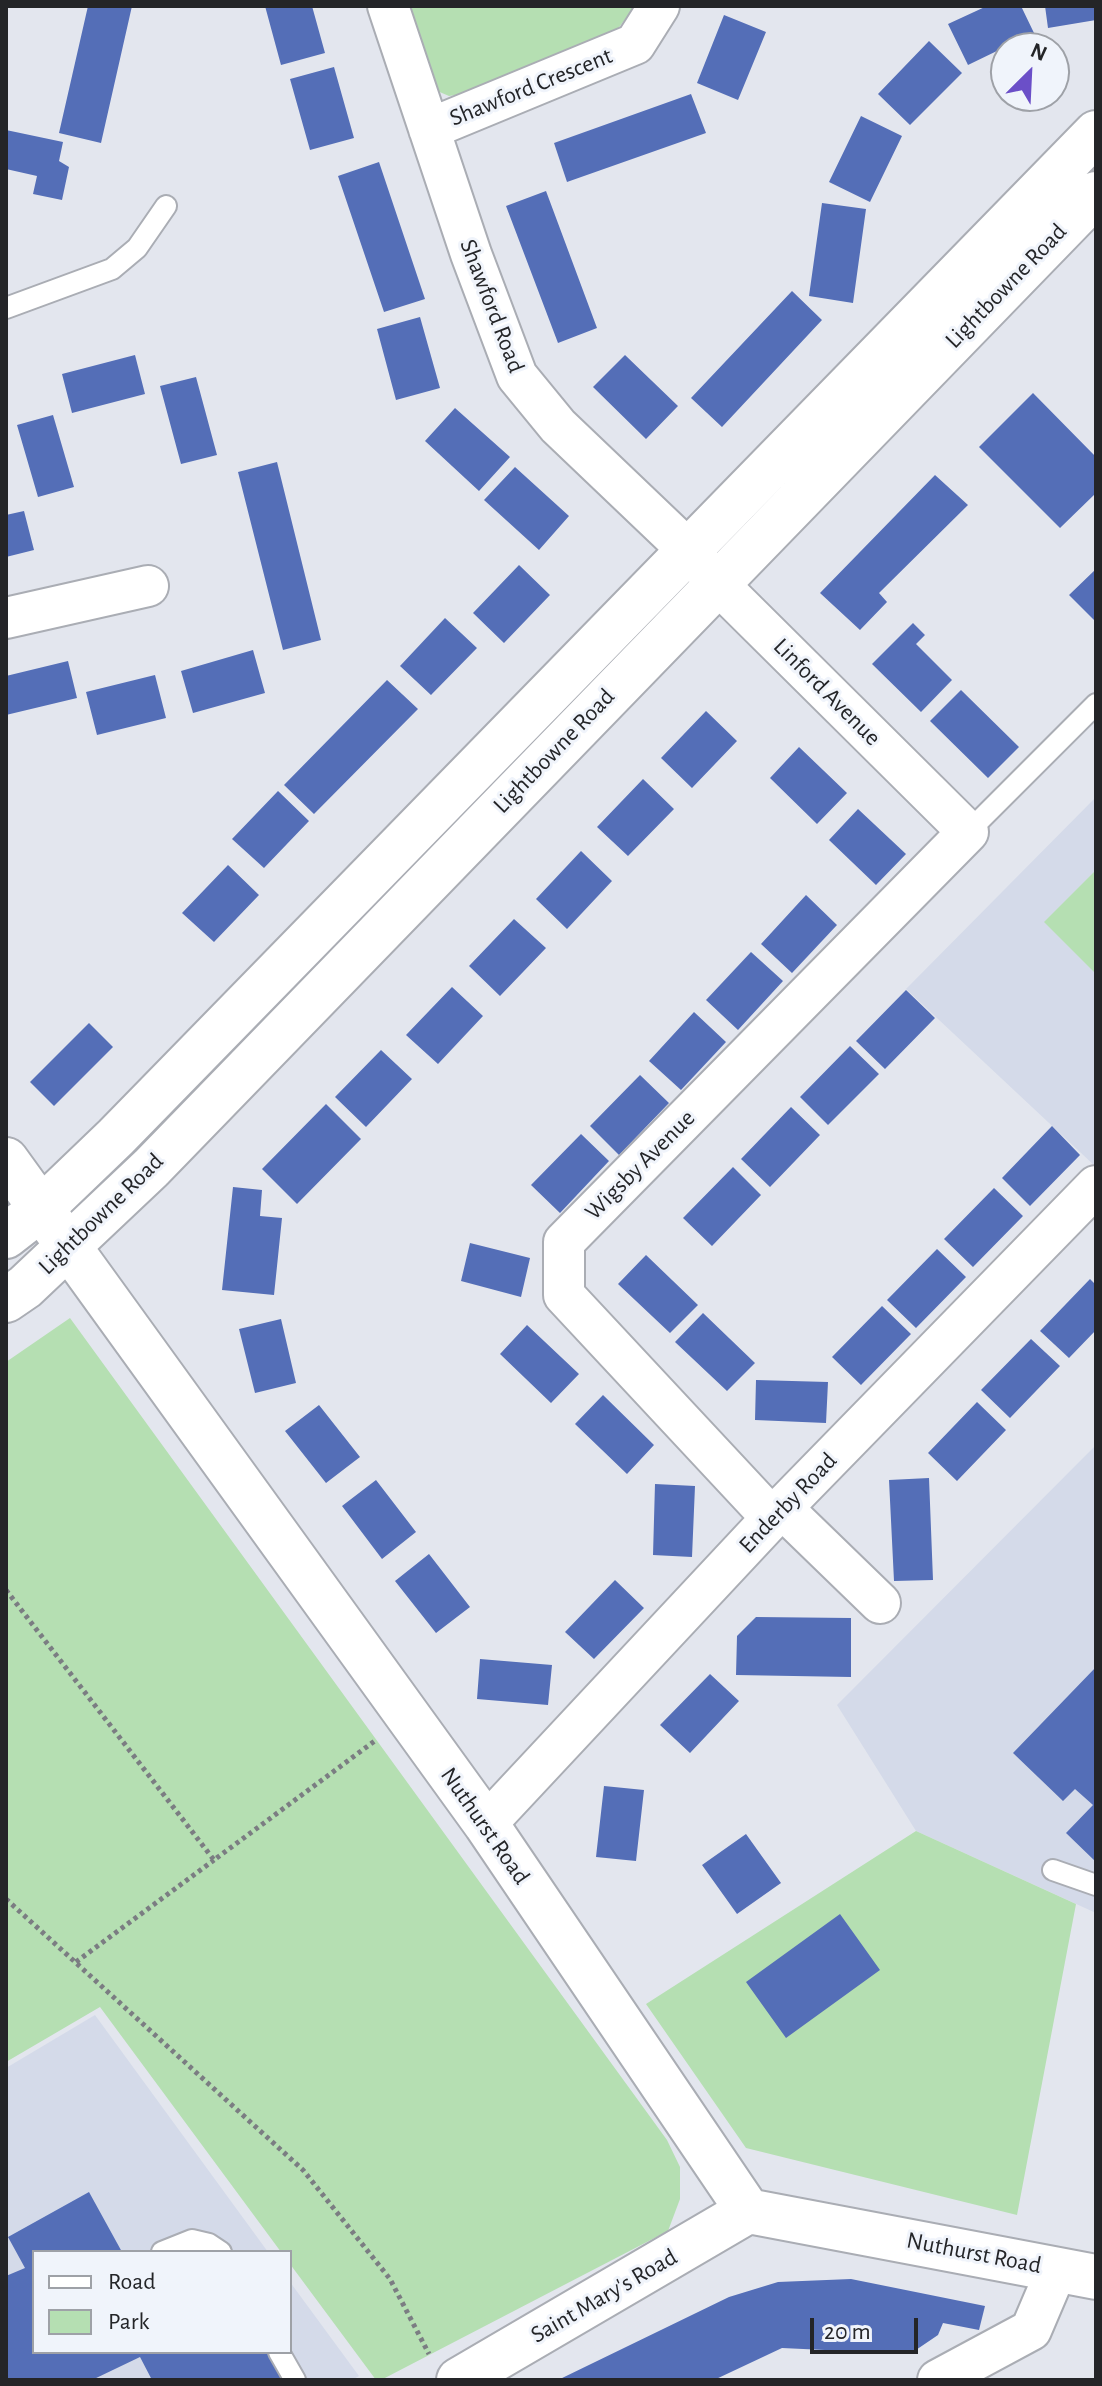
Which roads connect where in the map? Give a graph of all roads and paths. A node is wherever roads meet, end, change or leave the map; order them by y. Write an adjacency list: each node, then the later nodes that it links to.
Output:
1 (388, 6): 3 (street, Shawford Road)
2 (659, 6): 3 (street, Shawford Crescent)
3 (429, 129): 8 (street, Shawford Road)
4 (1096, 133): 8 (main road, Lightbowne Road)
5 (1096, 194): 9 (main road, Lightbowne Road)
6 (166, 206): 7 (lane)
7 (6, 308)
8 (688, 550): 9 (street, Linford Avenue); 16 (main road, Lightbowne Road)
9 (719, 585): 13 (street, Linford Avenue); 18 (main road, Lightbowne Road)
10 (148, 586): 11 (street)
11 (6, 618)
12 (1096, 704): 13 (lane)
13 (968, 832): 20 (street, Wigsby Avenue)
14 (6, 1160): 16 (main road, Nuthurst Road)
15 (1096, 1186): 20 (street, Enderby Road)
16 (42, 1208): 17 (main road, Lightbowne Road); 18 (main road, Nuthurst Road)
17 (6, 1236)
18 (67, 1247): 19 (main road, Lightbowne Road); 23 (main road, Nuthurst Road)
19 (6, 1300)
20 (777, 1513): 22 (street, Wigsby Avenue); 24 (street, Enderby Road)
21 (6, 1590): 25 (path)
22 (880, 1603)
23 (408, 1717): 24 (main road, Nuthurst Road); 25 (path)
24 (486, 1824): 30 (main road, Nuthurst Road)
25 (214, 1860): 29 (path)
26 (1053, 1870): 27 (lane)
27 (1096, 1885)
28 (6, 1899): 29 (path)
29 (76, 1962): 35 (path)
30 (748, 2211): 33 (main road, Nuthurst Road); 35 (main road, Saint Mary's Road)
31 (167, 2250): 32 (lane)
32 (218, 2250)
33 (1077, 2273): 37 (street)
34 (280, 2354): 36 (lane)
35 (448, 2374)
36 (295, 2380)
37 (938, 2380)

